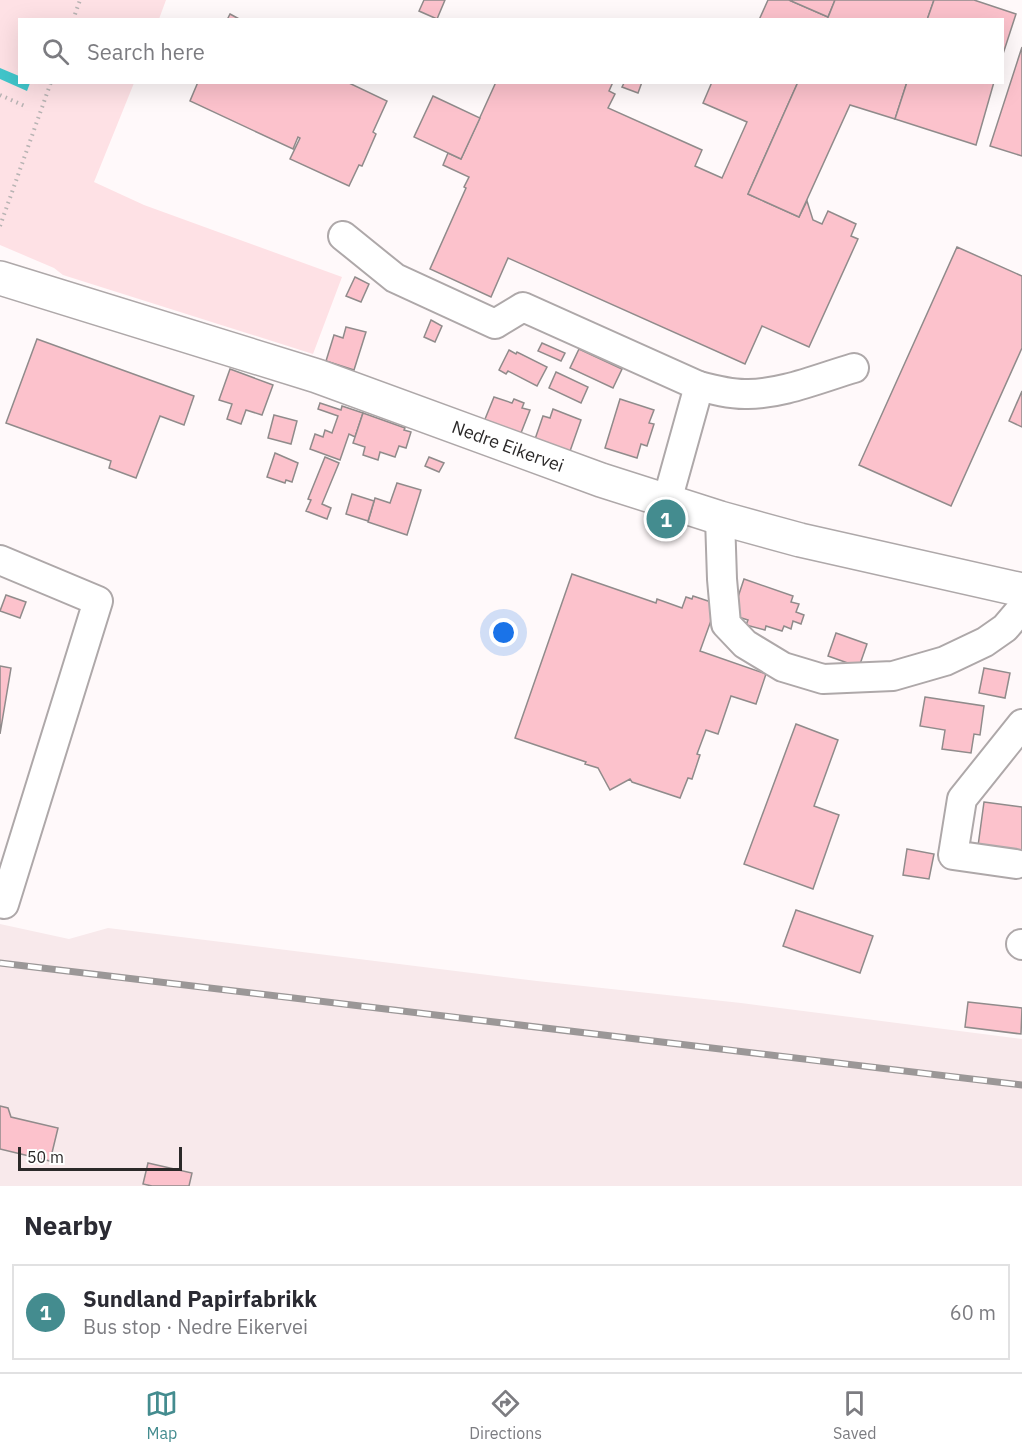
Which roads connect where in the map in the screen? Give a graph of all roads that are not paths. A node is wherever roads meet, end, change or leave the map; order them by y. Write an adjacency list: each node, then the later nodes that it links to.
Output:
1 (343, 236): 4 (lane)
2 (0, 278): 5 (main road, Nedre Eikervei)
3 (854, 368): 4 (lane)
4 (699, 386): 5 (lane)
5 (667, 501): 6 (main road, Nedre Eikervei)
6 (720, 518): 8 (main road, Nedre Eikervei); 9 (lane)
7 (0, 560): 12 (lane)
8 (1022, 590)
9 (1022, 608)
10 (1022, 724): 11 (lane)
11 (1016, 864)
12 (0, 903)

